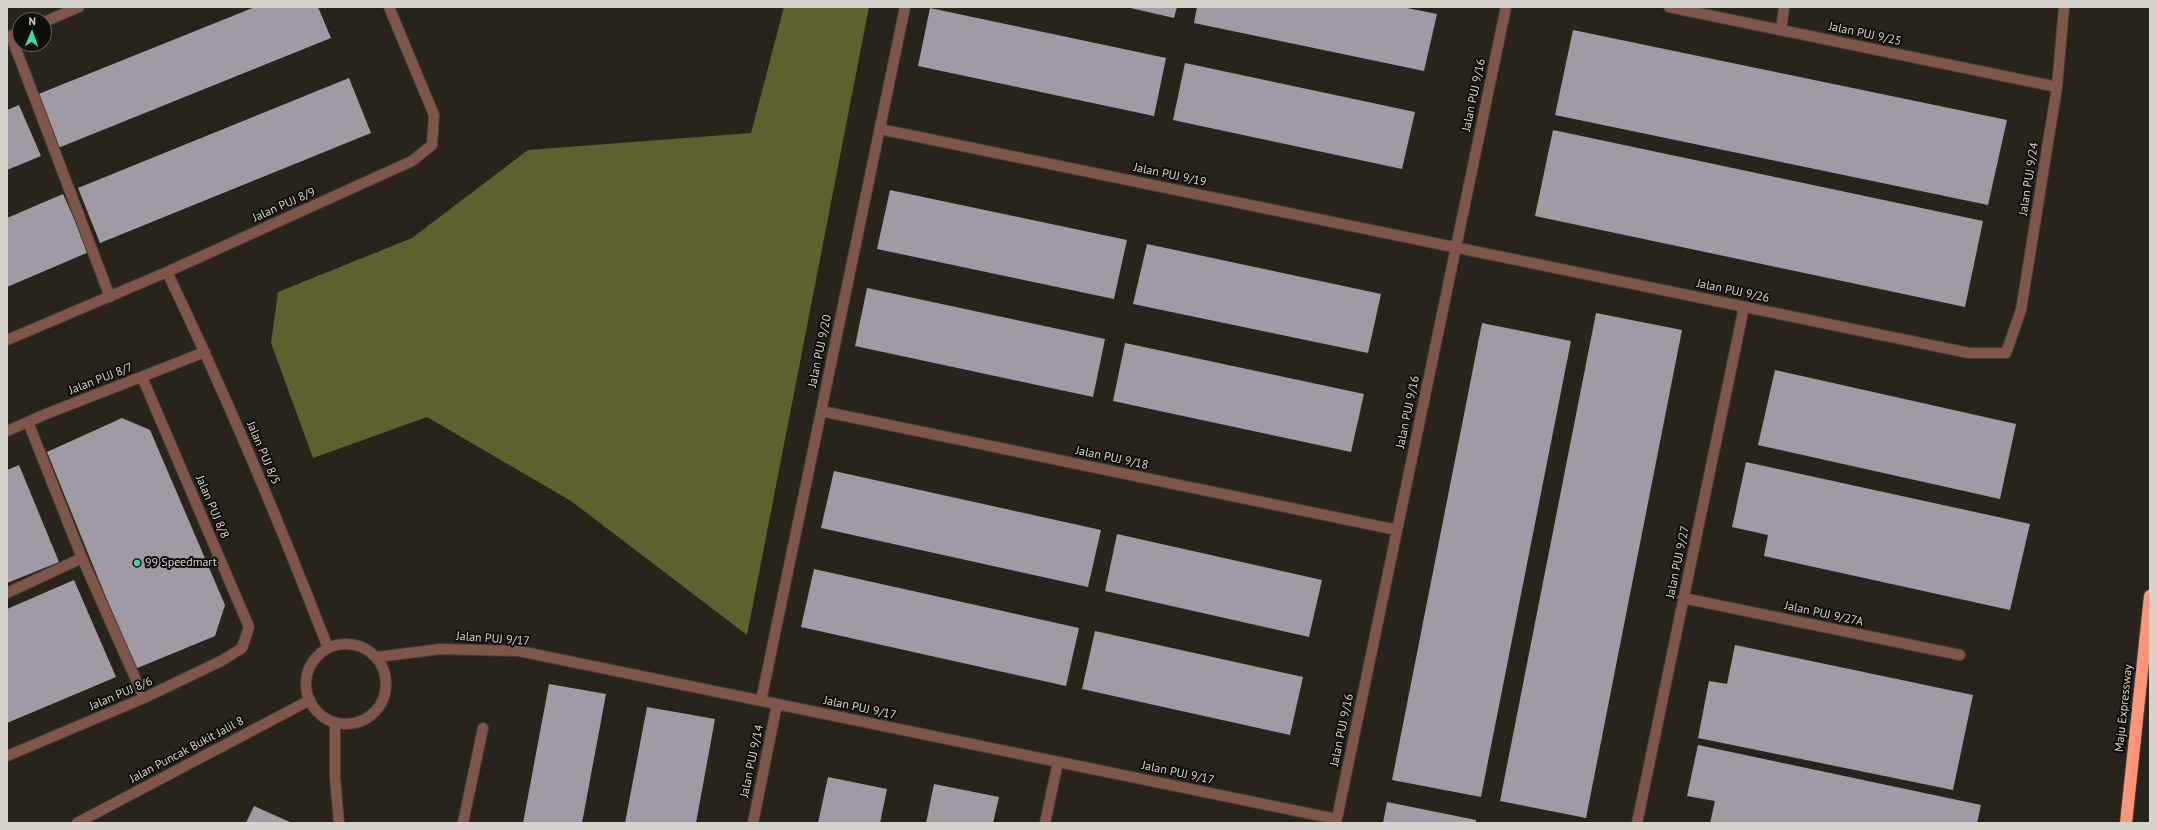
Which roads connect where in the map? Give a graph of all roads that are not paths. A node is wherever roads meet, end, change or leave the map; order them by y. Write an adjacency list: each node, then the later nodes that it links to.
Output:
1 (79, 7): 8 (street)
2 (389, 7): 14 (street, Jalan PUJ 8/9)
3 (905, 7): 12 (street, Jalan PUJ 9/20)
4 (1506, 7): 13 (street, Jalan PUJ 9/16)
5 (1669, 7): 9 (street, Jalan PUJ 9/25)
6 (1784, 7): 9 (street)
7 (2064, 7): 11 (street, Jalan PUJ 9/24)
8 (52, 19)
9 (1782, 30): 11 (street, Jalan PUJ 9/25)
10 (19, 52): 15 (street)
11 (2056, 87): 19 (street, Jalan PUJ 9/24)
12 (880, 129): 13 (street, Jalan PUJ 9/19); 21 (street, Jalan PUJ 9/20)
13 (1456, 247): 16 (street, Jalan PUJ 9/26); 24 (street, Jalan PUJ 9/16)
14 (167, 272): 15 (street, Jalan PUJ 8/9); 18 (street, Jalan PUJ 8/5)
15 (110, 297): 17 (street, Jalan PUJ 8/9)
16 (1744, 307): 19 (street, Jalan PUJ 9/26); 28 (street, Jalan PUJ 9/27)
17 (7, 340)
18 (205, 352): 20 (street, Jalan PUJ 8/7); 30 (street, Jalan PUJ 8/5)
19 (2006, 353)
20 (142, 377): 22 (street, Jalan PUJ 8/7); 29 (street, Jalan PUJ 8/8)
21 (821, 411): 24 (street, Jalan PUJ 9/18); 35 (street, Jalan PUJ 9/20)
22 (28, 422): 23 (street, Jalan PUJ 8/7); 25 (street)
23 (7, 431)
24 (1397, 530): 42 (street, Jalan PUJ 9/16)
25 (82, 558): 26 (street); 33 (street)
26 (7, 593)
27 (2150, 596): 49 (highway, Maju Expressway)
28 (1684, 598): 31 (street, Jalan PUJ 9/27A); 48 (street, Jalan PUJ 9/27)
29 (242, 648): 33 (street, Jalan PUJ 8/6)
30 (328, 648): 32 (street); 34 (street)
31 (1960, 655)
32 (377, 658): 35 (street, Jalan PUJ 9/17); 37 (street)
33 (144, 698): 39 (street, Jalan PUJ 8/6)
34 (310, 700): 37 (street); 41 (street, Jalan Puncak Bukit Jalil 8)
35 (761, 701): 36 (street, Jalan PUJ 9/17)
36 (777, 704): 40 (street, Jalan PUJ 9/17); 46 (street, Jalan PUJ 9/14)
37 (335, 722): 44 (street)
38 (483, 728): 45 (street)
39 (7, 756)
40 (1058, 762): 42 (street, Jalan PUJ 9/17); 47 (street)
41 (89, 820): 43 (street, Jalan Puncak Bukit Jalil 8)
42 (1336, 821)
43 (77, 823)
44 (339, 823)
45 (463, 823)
46 (753, 823)
47 (1045, 823)
48 (1637, 823)
49 (2126, 823)

